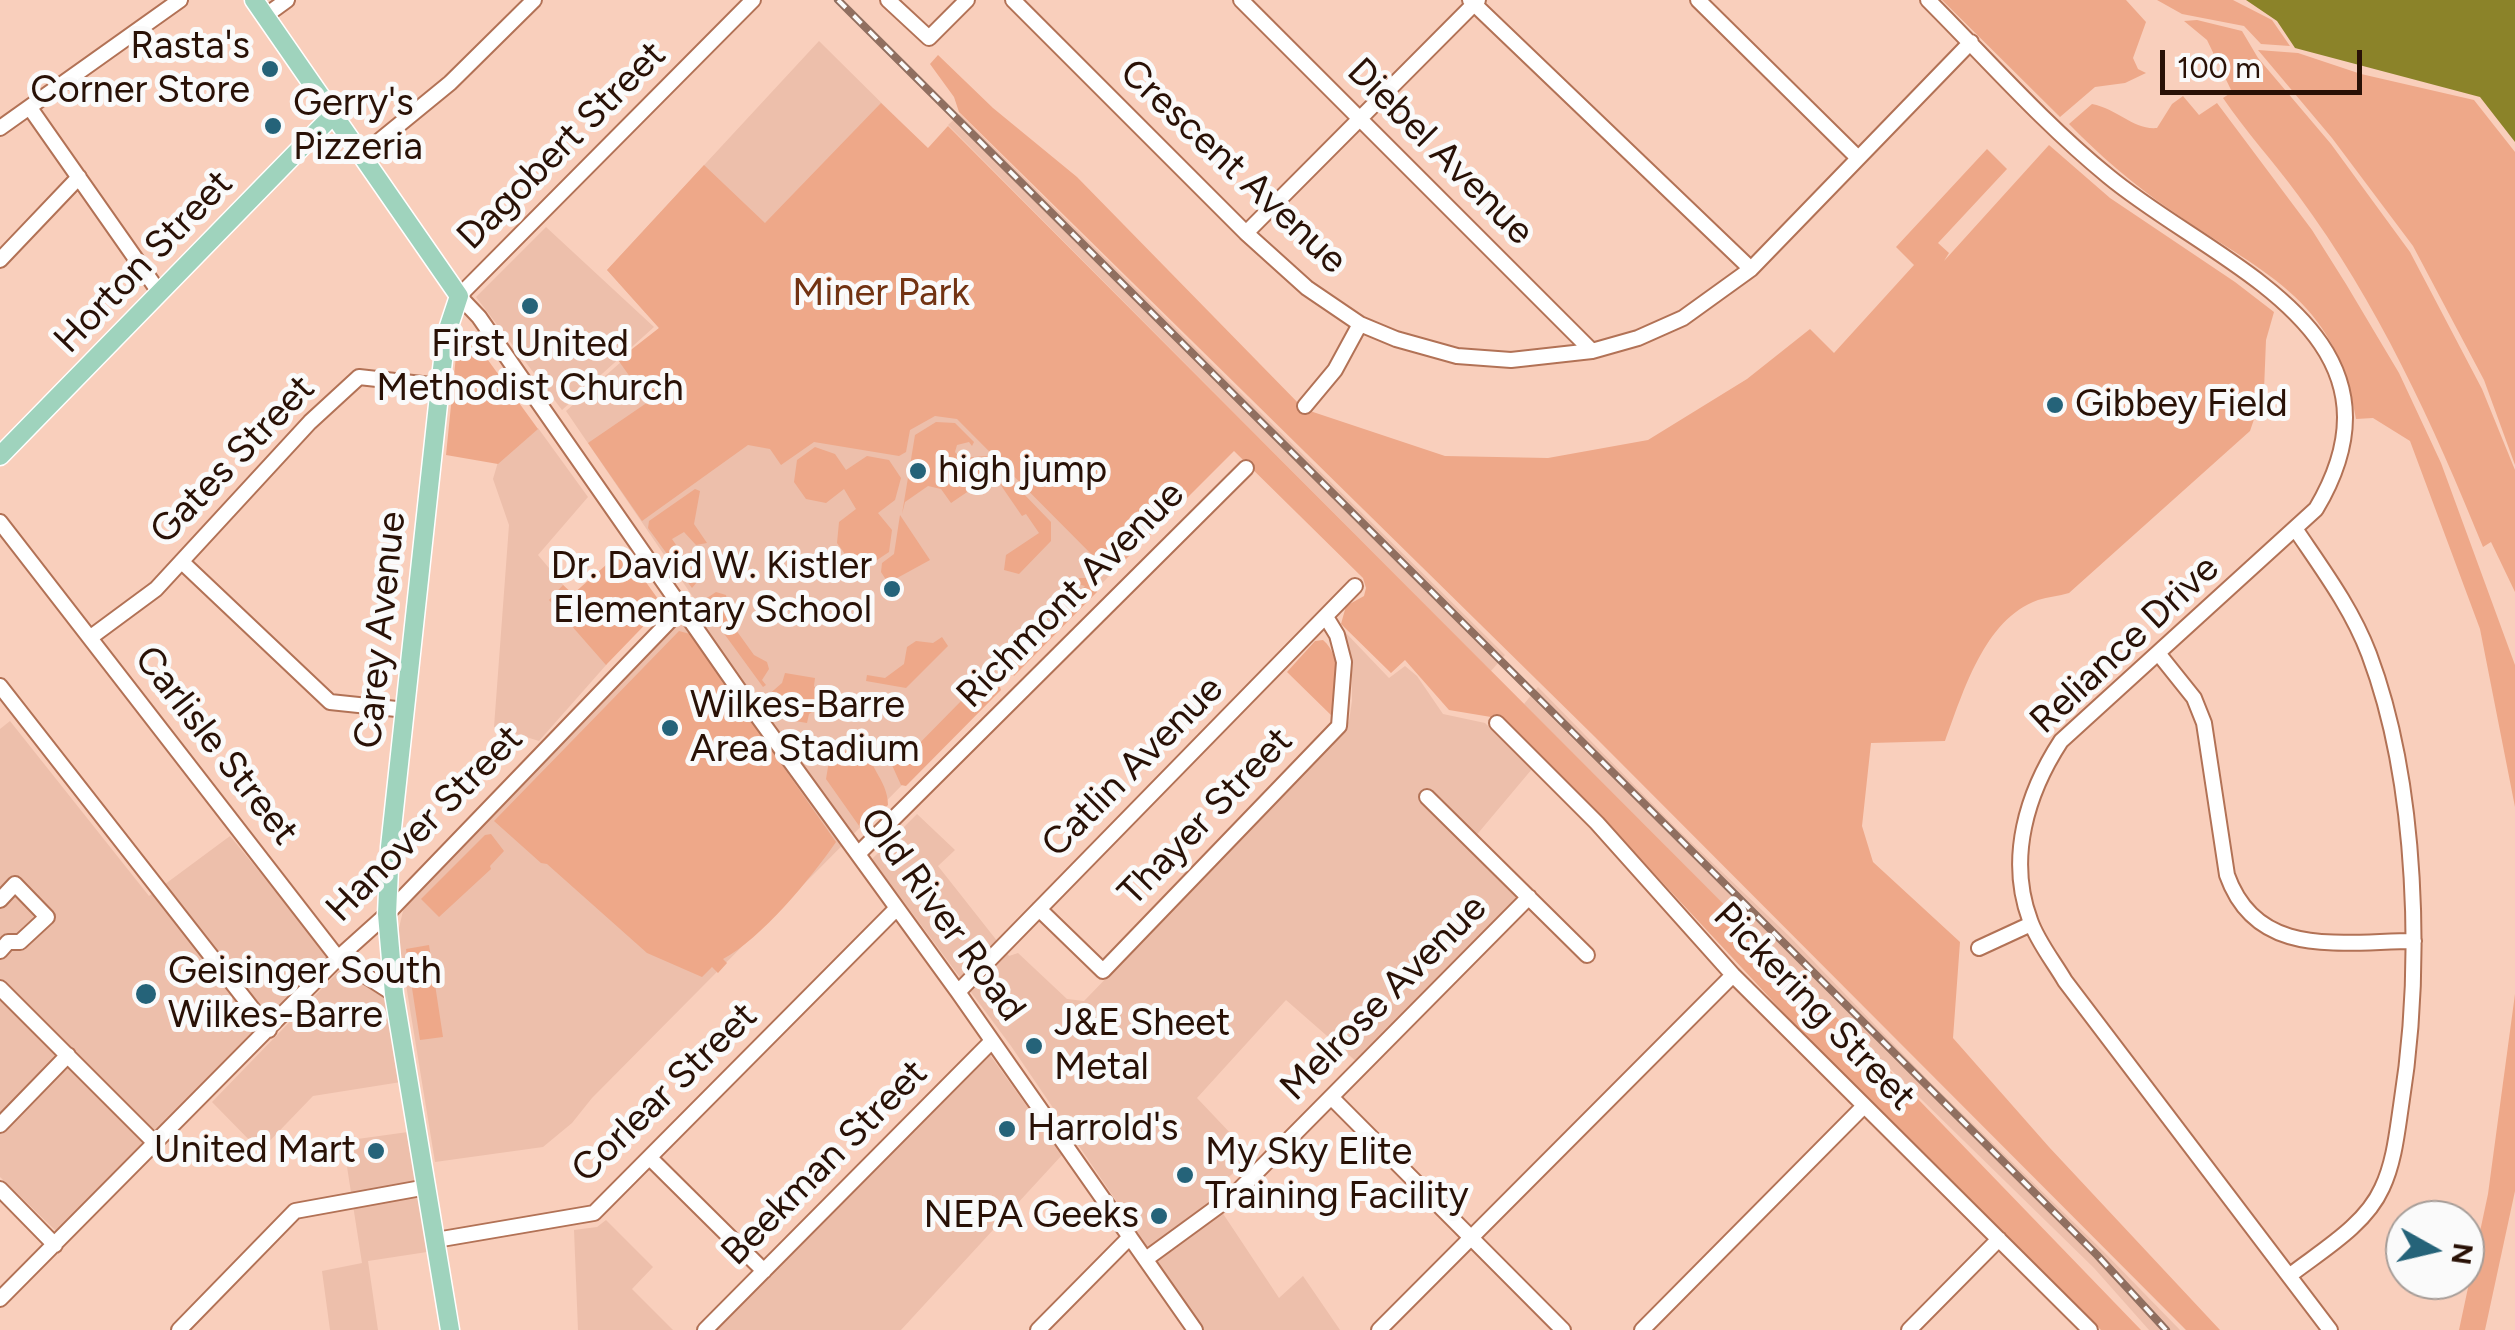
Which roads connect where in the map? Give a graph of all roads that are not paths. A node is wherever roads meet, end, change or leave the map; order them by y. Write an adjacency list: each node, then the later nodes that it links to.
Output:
1 (180, 0): 14 (street)
2 (287, 0): 12 (street)
3 (534, 0): 18 (street)
4 (752, 0): 25 (street, Dagobert Street)
5 (888, 0): 6 (street)
6 (967, 0)
7 (1013, 0): 21 (street, Crescent Avenue)
8 (1241, 0): 16 (street, Diebel Avenue)
9 (1698, 0): 19 (street)
10 (1928, 0): 13 (street, Reliance Drive)
11 (1474, 1): 16 (street); 23 (street)
12 (259, 8): 15 (main road)
13 (1970, 42): 19 (street, Crescent Avenue); 33 (street, Reliance Drive)
14 (30, 108): 17 (street); 20 (street)
15 (334, 114): 18 (main road); 24 (main road, Horton Street)
16 (1360, 118): 21 (street); 27 (street, Diebel Avenue)
17 (0, 128)
18 (362, 155): 25 (main road)
19 (1857, 157): 23 (street, Crescent Avenue)
20 (79, 177): 22 (street); 24 (street)
21 (1246, 233): 26 (street, Crescent Avenue)
22 (0, 260)
23 (1751, 269): 27 (street, Crescent Avenue)
24 (159, 292): 30 (main road, Horton Street)
25 (460, 296): 28 (main road, Carey Avenue); 36 (street, Old River Road)
26 (1360, 324): 27 (street, Crescent Avenue); 29 (street)
27 (1592, 351)
28 (440, 386): 34 (street, Gates Street); 41 (main road, Carey Avenue)
29 (1305, 406)
30 (0, 456)
31 (1246, 468): 44 (street, Richmont Avenue)
32 (0, 522): 38 (street, Carlisle Street)
33 (2296, 530): 39 (street, Reliance Drive); 51 (street)
34 (182, 562): 38 (street, Gates Street); 41 (street)
35 (1355, 586): 37 (street, Catlin Avenue)
36 (683, 606): 44 (street, Old River Road); 49 (street, Hanover Street)
37 (1326, 617): 48 (street, Catlin Avenue); 48 (street, Thayer Street)
38 (91, 638): 55 (street, Carlisle Street)
39 (2158, 654): 50 (street, Reliance Drive); 51 (street)
40 (0, 686): 60 (street)
41 (406, 710): 49 (main road, Carey Avenue)
42 (1497, 723): 56 (street, Pickering Street)
43 (1426, 797): 45 (street)
44 (858, 854): 47 (street, Old River Road)
45 (1529, 897): 54 (street); 63 (street, Melrose Avenue)
46 (0, 900): 53 (street)
47 (896, 908): 58 (street, Old River Road); 67 (street, Corlear Street)
48 (1038, 909): 58 (street, Catlin Avenue)
49 (386, 914): 55 (street, Hanover Street); 59 (main road, Carey Avenue)
50 (2031, 924): 52 (street); 77 (street, Reliance Drive)
51 (2414, 940): 77 (street)
52 (1979, 948)
53 (0, 951)
54 (1587, 955)
55 (338, 958): 59 (street, Carlisle Street); 60 (street, Hanover Street)
56 (1733, 975): 64 (street, Pickering Street); 71 (street)
57 (0, 988): 62 (street)
58 (958, 992): 61 (street, Old River Road)
59 (394, 994): 68 (main road, Carey Avenue)
60 (269, 1030): 66 (street, Hanover Street)
61 (992, 1041): 70 (street, Old River Road); 76 (street, Beekman Street)
62 (68, 1055): 65 (street); 66 (street)
63 (1332, 1098): 71 (street); 75 (street, Melrose Avenue)
64 (1863, 1107): 73 (street, Pickering Street); 86 (street)
65 (0, 1125)
66 (156, 1144): 74 (street, Hanover Street)
67 (650, 1158): 72 (street, Corlear Street); 76 (street)
68 (428, 1187): 72 (main road, Carey Avenue); 79 (street)
69 (0, 1189): 74 (street)
70 (1130, 1238): 75 (street, Old River Road); 82 (street)
71 (1470, 1238): 84 (street); 85 (street)
72 (436, 1240): 80 (main road, Carey Avenue)
73 (1999, 1240): 87 (street); 88 (street, Pickering Street)
74 (55, 1245): 78 (street, Hanover Street)
75 (1146, 1260): 83 (street, Old River Road)
76 (764, 1271): 81 (street, Beekman Street)
77 (2289, 1276): 89 (street, Reliance Drive)
78 (0, 1299)
79 (179, 1330)
80 (450, 1330)
81 (705, 1330)
82 (1038, 1330)
83 (1195, 1330)
84 (1379, 1330)
85 (1564, 1330)
86 (1642, 1330)
87 (1908, 1330)
88 (2090, 1330)
89 (2330, 1330)

